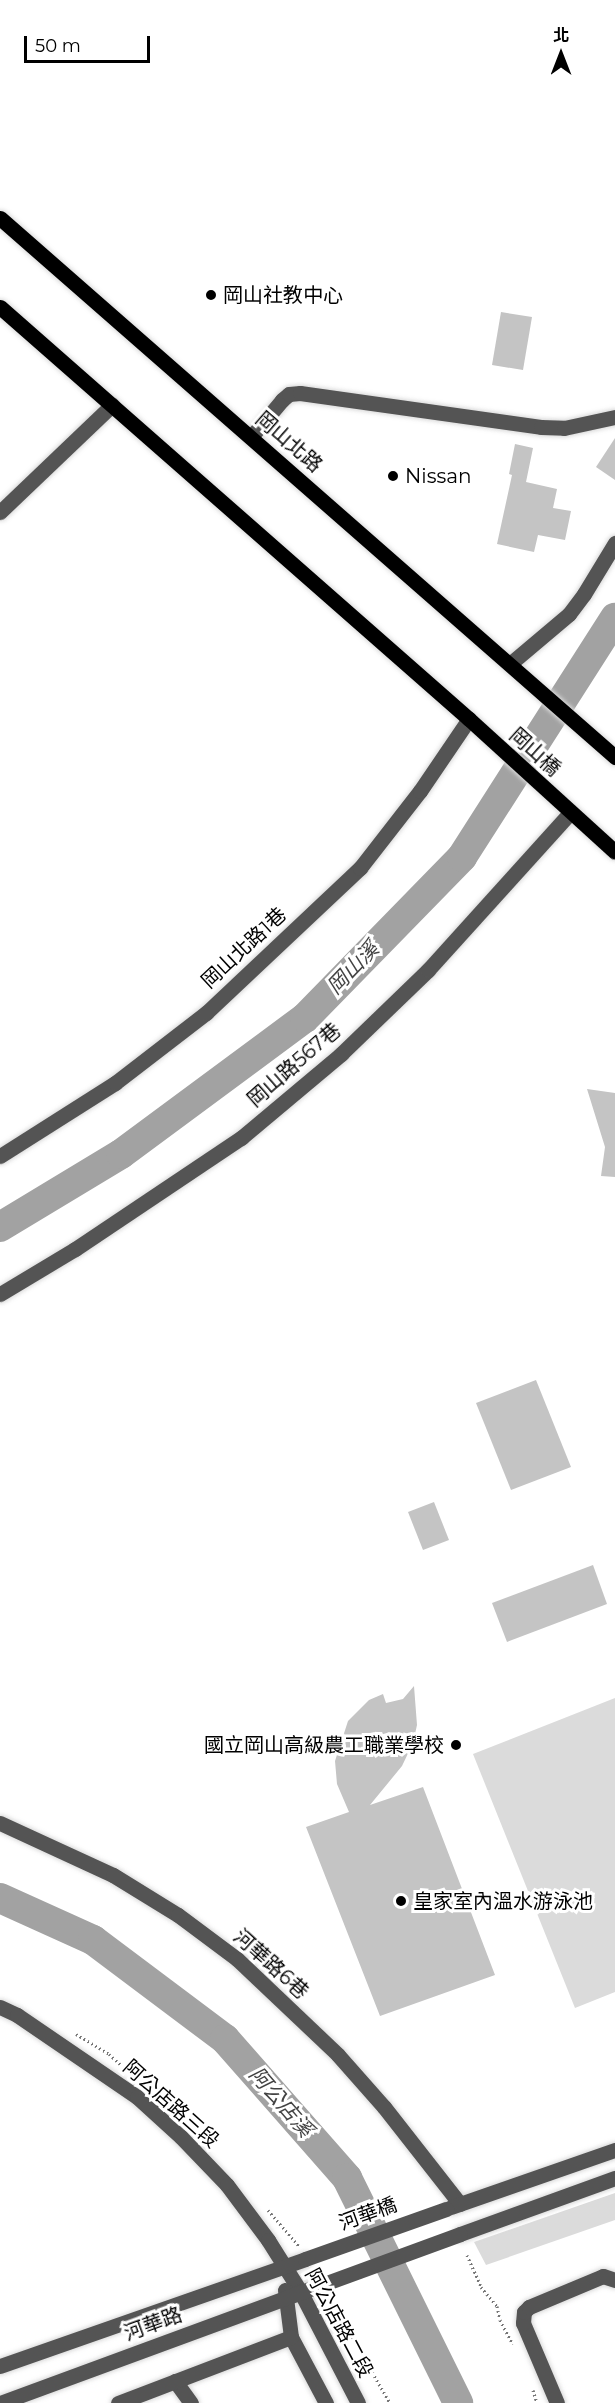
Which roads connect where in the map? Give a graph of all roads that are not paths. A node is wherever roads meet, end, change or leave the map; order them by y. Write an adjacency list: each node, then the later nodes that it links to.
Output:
1 (0, 218): 5 (main road, 岡山北路)
2 (0, 307): 3 (main road)
3 (112, 405): 6 (street); 9 (main road)
4 (615, 417): 5 (street)
5 (251, 437): 8 (main road, 岡山北路)
6 (0, 512)
7 (615, 543): 8 (street)
8 (511, 663): 10 (main road, 岡山北路)
9 (469, 719): 11 (main road, 岡山橋); 13 (street, 岡山北路1巷)
10 (615, 757)
11 (566, 809): 12 (main road, 岡山橋); 14 (street, 岡山路567巷)
12 (615, 852)
13 (0, 1156)
14 (0, 1294)
15 (0, 1823): 19 (street, 河華路6巷)
16 (0, 2007): 21 (street, 阿公店路三段)
17 (615, 2150): 19 (street)
18 (615, 2178): 23 (street, 河華路, bridge)
19 (453, 2206): 20 (street, 河華橋, bridge)
20 (305, 2259): 21 (street, 河華路)
21 (284, 2266): 23 (street, 阿公店路二段); 24 (street, 阿公店路二段); 26 (street, 河華路)
22 (615, 2280): 33 (street)
23 (300, 2291): 24 (street, 河華路); 32 (street, 阿公店路二段)
24 (285, 2298): 25 (street, 阿公店路二段); 28 (street, 河華路)
25 (291, 2337): 27 (street); 31 (street, 阿公店路二段)
26 (0, 2366)
27 (175, 2381): 29 (street); 30 (street)
28 (0, 2403)
29 (118, 2403)
30 (191, 2403)
31 (326, 2403)
32 (358, 2403)
33 (557, 2403)

